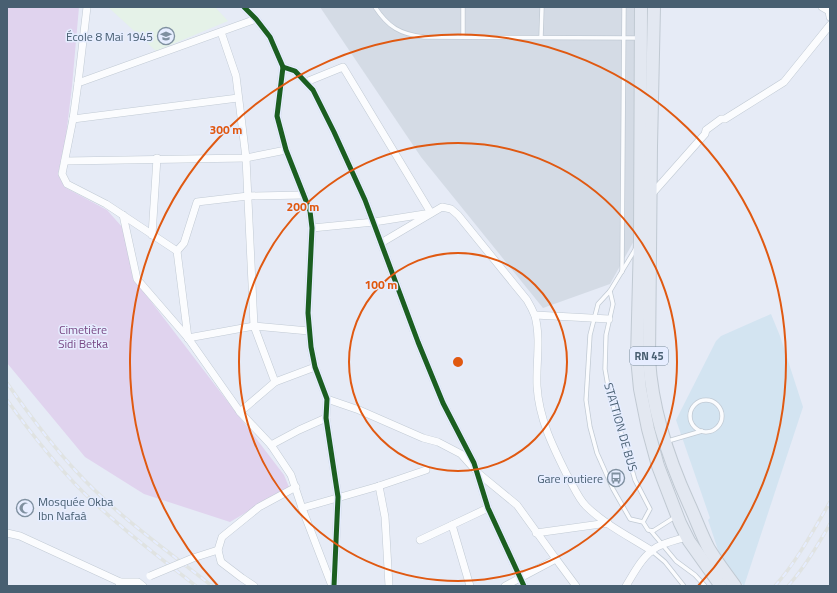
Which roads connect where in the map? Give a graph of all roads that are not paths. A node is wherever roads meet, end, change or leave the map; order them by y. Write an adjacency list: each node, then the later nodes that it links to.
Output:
1 (87, 7): 21 (street)
2 (244, 7): 11 (street)
3 (375, 7): 14 (lane)
4 (463, 7): 14 (lane)
5 (542, 7): 15 (lane)
6 (624, 7): 16 (lane)
7 (641, 7): 17 (main road, RN 45)
8 (654, 7): 18 (main road, RN 45)
9 (822, 7): 10 (street)
10 (830, 17): 12 (street)
11 (256, 19): 13 (street); 19 (street)
12 (830, 25): 30 (street)
13 (221, 32): 21 (street); 22 (street)
14 (463, 37): 15 (lane)
15 (541, 37): 16 (lane)
16 (623, 38): 17 (lane); 39 (lane)
17 (641, 38): 18 (main road); 30 (main road, RN 45)
18 (654, 38): 30 (main road, RN 45)
19 (283, 67): 20 (street); 24 (street)
20 (306, 82): 31 (street); 33 (street)
21 (78, 83): 23 (street)
22 (238, 98): 23 (street); 26 (street)
23 (73, 119): 27 (street)
24 (286, 150): 26 (street); 28 (street)
25 (157, 158): 26 (street); 27 (street); 35 (street)
26 (246, 158): 29 (street)
27 (65, 160): 32 (street)
28 (304, 194): 29 (street); 34 (street)
29 (248, 196): 38 (street); 44 (street)
30 (646, 196): 36 (main road, RN 45); 53 (main road, RN 45)
31 (430, 213): 33 (street); 37 (street); 41 (street)
32 (123, 215): 35 (street); 46 (street)
33 (374, 222): 34 (street); 37 (street)
34 (312, 228): 45 (street)
35 (152, 235): 38 (street)
36 (640, 240): 39 (lane); 63 (main road, RN 45)
37 (382, 243): 56 (street)
38 (176, 251): 46 (street)
39 (622, 273): 40 (lane)
40 (610, 292): 42 (lane); 43 (lane, STATTION DE BUS)
41 (535, 315): 42 (street); 65 (street)
42 (594, 318): 43 (street); 64 (lane)
43 (609, 319): 64 (lane, STATTION DE BUS)
44 (254, 326): 45 (street); 46 (street); 48 (street)
45 (309, 331): 47 (street)
46 (188, 338): 50 (street)
47 (315, 367): 48 (street); 49 (street)
48 (275, 382): 50 (street)
49 (327, 399): 51 (street); 56 (street)
50 (240, 412): 54 (street)
51 (326, 418): 54 (street); 59 (street)
52 (702, 431): 52 (lane); 53 (lane)
53 (665, 442): 62 (main road, RN 45)
54 (271, 446): 57 (street)
55 (426, 470): 58 (street)
56 (478, 473): 61 (street); 69 (street)
57 (296, 486): 60 (street); 74 (street)
58 (379, 486): 59 (street); 82 (street)
59 (338, 497): 60 (street); 81 (street)
60 (302, 508): 81 (street)
61 (488, 508): 66 (street); 77 (street)
62 (691, 509): 63 (main road); 70 (main road, RN 45)
63 (677, 516): 67 (lane); 71 (main road, RN 45)
64 (643, 522): 67 (lane)
65 (608, 523): 69 (street); 75 (street)
66 (452, 525): 72 (street); 83 (street)
67 (651, 531): 73 (lane)
68 (7, 533): 78 (street)
69 (536, 533): 76 (street)
70 (702, 534): 71 (main road); 91 (main road, RN 45)
71 (688, 539): 73 (street); 90 (main road, RN 45)
72 (420, 540)
73 (662, 545): 75 (street); 89 (lane)
74 (218, 550): 79 (street, bridge); 80 (street)
75 (652, 551): 87 (street); 88 (lane)
76 (556, 559): 77 (street); 86 (street)
77 (521, 578): 84 (street); 85 (street)
78 (119, 584): 79 (street)
79 (141, 584)
80 (254, 586)
81 (333, 586)
82 (389, 586)
83 (470, 586)
84 (505, 586)
85 (524, 586)
86 (576, 586)
87 (626, 586)
88 (684, 586)
89 (705, 586)
90 (721, 586)
91 (735, 586)

